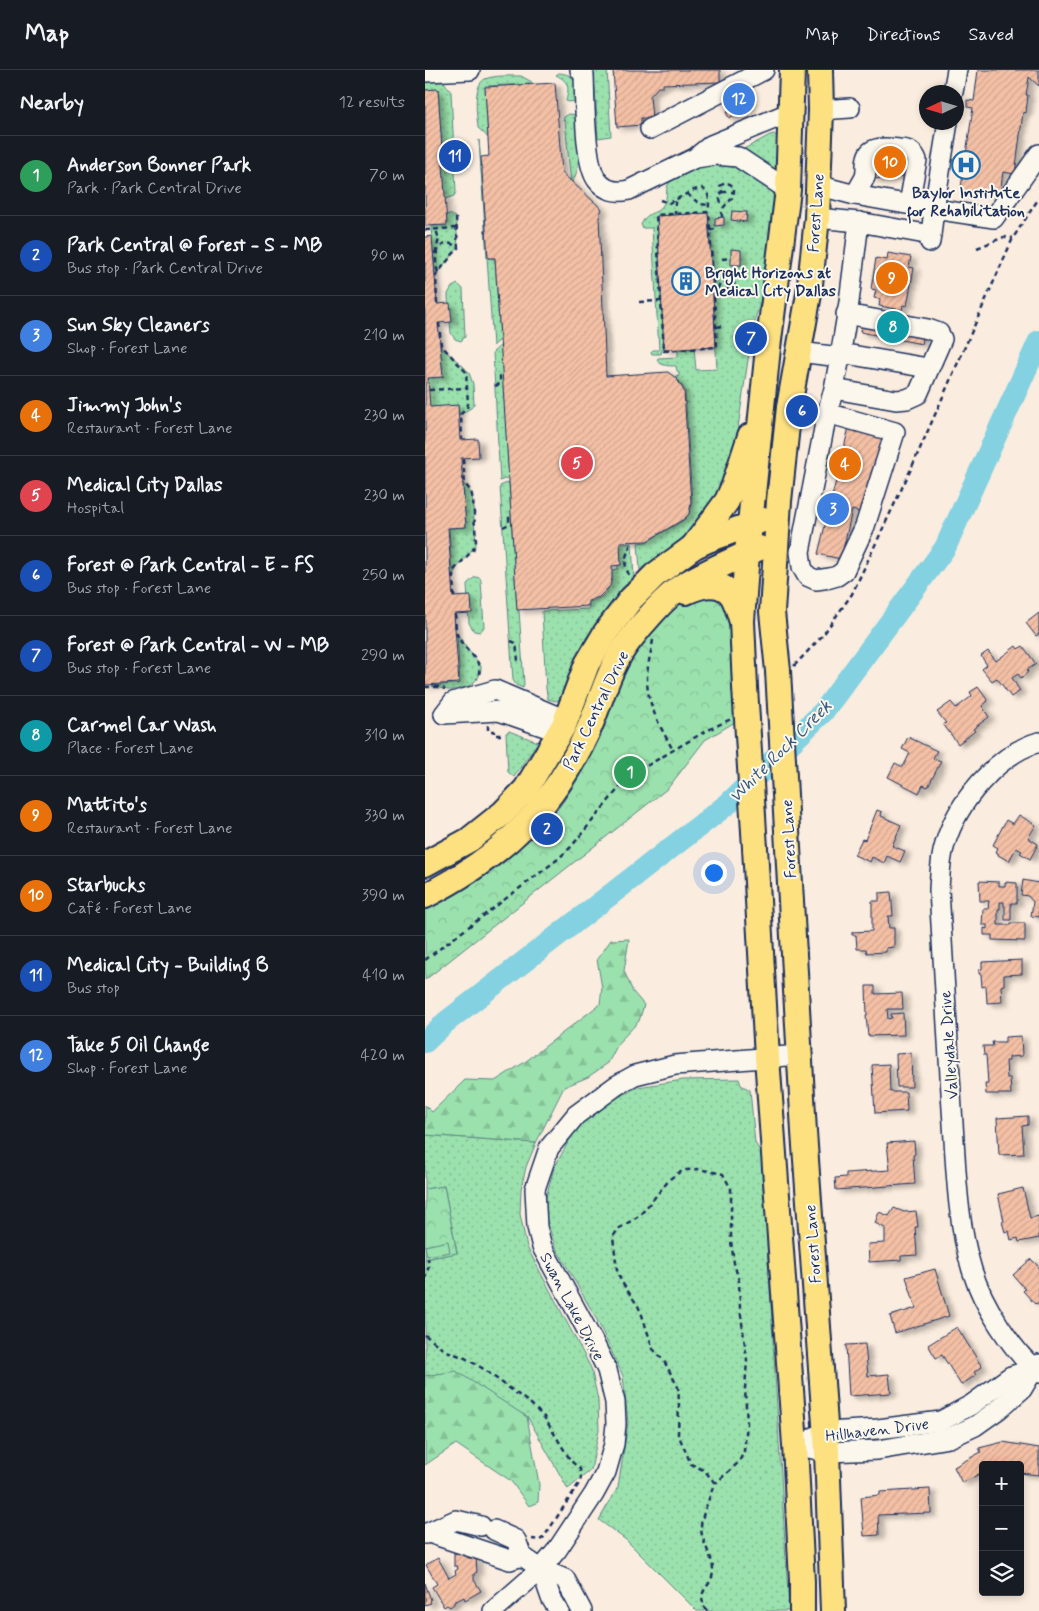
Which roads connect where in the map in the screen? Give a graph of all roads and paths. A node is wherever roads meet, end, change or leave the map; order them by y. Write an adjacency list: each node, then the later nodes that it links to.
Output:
1 (470, 70): 7 (street)
2 (580, 70): 15 (street)
3 (764, 70): 12 (street)
4 (792, 70): 11 (main road, Forest Lane)
5 (821, 70): 10 (main road, Forest Lane)
6 (957, 70): 8 (street)
7 (425, 72)
8 (954, 85)
9 (850, 108): 10 (street)
10 (821, 110): 16 (main road, Forest Lane)
11 (791, 112): 15 (street); 17 (main road, Forest Lane); 45 (main road)
12 (650, 129)
13 (947, 130): 27 (street)
14 (1039, 154): 27 (street)
15 (695, 158): 17 (street)
16 (817, 185): 21 (street); 32 (main road, Forest Lane)
17 (789, 190): 65 (main road, Forest Lane)
18 (722, 192): 19 (path); 19 (path); 24 (path)
19 (734, 192): 24 (path)
20 (687, 194): 23 (path); 26 (path); 26 (path)
21 (855, 195): 25 (street); 25 (street)
22 (660, 200): 23 (path)
23 (675, 201): 29 (path)
24 (726, 203): 30 (path)
25 (909, 204): 27 (street)
26 (708, 206): 28 (path)
27 (934, 209): 33 (street)
28 (709, 212): 29 (path); 38 (path)
29 (675, 214): 50 (path)
30 (722, 217)
31 (456, 218): 35 (path)
32 (817, 218): 33 (street); 45 (main road, Forest Lane)
33 (859, 222): 53 (street)
34 (716, 226): 38 (path)
35 (456, 228): 37 (path); 40 (path)
36 (425, 230): 37 (path)
37 (436, 230): 44 (path)
38 (710, 230): 48 (path)
39 (1013, 238): 41 (path)
40 (458, 247): 44 (path); 46 (path)
41 (977, 248)
42 (731, 258): 43 (path)
43 (721, 259)
44 (435, 260): 46 (path)
45 (811, 271): 57 (main road, Forest Lane)
46 (438, 272): 52 (path)
47 (727, 279): 48 (path); 49 (path); 49 (path)
48 (715, 289): 49 (path); 56 (path)
49 (728, 293)
50 (661, 301): 51 (path); 56 (path)
51 (639, 302)
52 (437, 304)
53 (846, 314): 58 (street); 59 (street)
54 (439, 323): 62 (path)
55 (722, 326): 56 (path)
56 (716, 327)
57 (799, 352): 58 (street); 71 (main road, Forest Lane)
58 (840, 355): 59 (street); 63 (street)
59 (928, 368): 63 (street)
60 (503, 374): 61 (path)
61 (495, 386)
62 (467, 388): 64 (path); 67 (path)
63 (834, 389): 66 (street)
64 (429, 390)
65 (764, 394): 72 (main road, Forest Lane); 76 (main road)
66 (827, 414): 69 (street); 69 (street)
67 (462, 440)
68 (463, 458): 79 (path)
69 (807, 513): 71 (street)
70 (511, 514): 73 (path)
71 (779, 514): 72 (main road, Park Central Drive); 74 (main road, Forest Lane)
72 (751, 524): 76 (main road, Park Central Drive); 77 (main road, Forest Lane)
73 (503, 527)
74 (777, 540): 77 (main road, Park Central Drive); 96 (main road, Forest Lane, bridge)
75 (630, 541): 78 (path)
76 (693, 547): 89 (main road, Park Central Drive)
77 (747, 554): 81 (main road, Park Central Drive); 82 (main road, Forest Lane)
78 (629, 576)
79 (454, 597)
80 (455, 614): 85 (path)
81 (654, 622): 82 (main road); 90 (main road, Park Central Drive); 93 (path)
82 (742, 622): 97 (main road, Forest Lane, bridge)
83 (511, 642): 84 (path)
84 (523, 660)
85 (474, 682)
86 (425, 687): 87 (path)
87 (448, 690)
88 (497, 704): 89 (street); 91 (path)
89 (564, 725): 90 (main road); 94 (main road, Park Central Drive)
90 (587, 733): 95 (main road, Park Central Drive)
91 (504, 735)
92 (1039, 742): 101 (street, Valleydale Drive)
93 (673, 750)
94 (425, 864)
95 (425, 896)
96 (800, 1055): 97 (street, Swan Lake Drive); 102 (main road, Forest Lane)
97 (767, 1057): 103 (main road, Forest Lane); 110 (street, Swan Lake Drive)
98 (428, 1258): 99 (path)
99 (425, 1280)
100 (425, 1334): 107 (path)
101 (1037, 1369): 102 (street, Hillhaven Drive)
102 (827, 1442): 103 (street, Hillhaven Drive); 116 (main road, Forest Lane)
103 (795, 1445): 115 (main road, Forest Lane)
104 (715, 1482): 104 (path); 114 (path)
105 (480, 1526): 106 (street); 108 (street); 109 (street)
106 (427, 1534): 108 (street)
107 (529, 1538)
108 (460, 1543): 109 (street)
109 (522, 1556): 110 (street)
110 (541, 1569): 111 (street, Swan Lake Drive); 112 (street); 113 (street)
111 (493, 1611)
112 (559, 1611)
113 (581, 1611)
114 (707, 1611)
115 (802, 1611)
116 (833, 1611)

